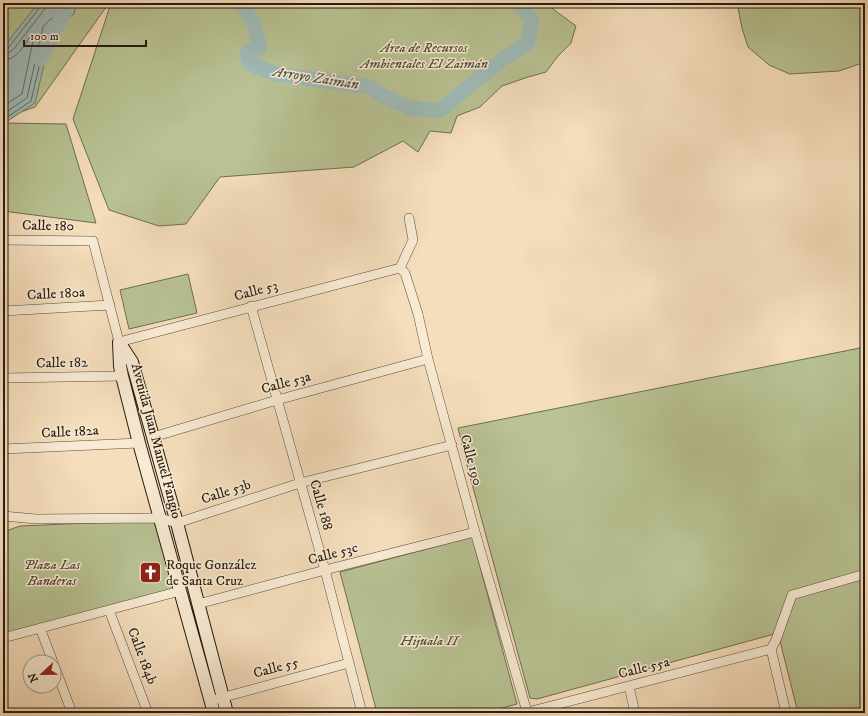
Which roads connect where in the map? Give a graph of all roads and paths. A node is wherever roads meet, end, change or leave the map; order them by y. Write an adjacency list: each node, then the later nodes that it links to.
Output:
1 (409, 218): 3 (street)
2 (3, 240): 4 (street, Calle 180)
3 (400, 268): 5 (street, Calle 53); 8 (street, Calle 190)
4 (110, 305): 6 (street, Calle 180a); 7 (street)
5 (251, 306): 7 (street, Calle 53); 11 (street, Calle 188)
6 (3, 310)
7 (119, 342): 9 (main road, Avenida Juan Manuel Fangio); 12 (main road, Avenida Juan Manuel Fangio)
8 (428, 359): 11 (street, Calle 53a); 14 (street, Calle 190)
9 (122, 376): 10 (street, Calle 182); 13 (main road, Avenida Juan Manuel Fangio)
10 (3, 378)
11 (277, 400): 12 (street, Calle 53a); 16 (street, Calle 188)
12 (153, 437): 19 (main road, Avenida Juan Manuel Fangio)
13 (139, 443): 15 (street, Calle 182a); 18 (main road, Avenida Juan Manuel Fangio)
14 (452, 445): 16 (street, Calle 53b); 20 (street, Calle 190)
15 (3, 449)
16 (300, 483): 19 (street, Calle 53b); 21 (street, Calle 188)
17 (3, 516): 18 (street)
18 (160, 518): 19 (street); 23 (main road, Avenida Juan Manuel Fangio)
19 (177, 523): 24 (main road, Avenida Juan Manuel Fangio)
20 (475, 532): 21 (street, Calle 53c); 40 (street, Calle 190)
21 (325, 570): 24 (street, Calle 53c); 30 (street, Calle 188)
22 (865, 574): 28 (street)
23 (180, 591): 25 (street); 34 (main road, Avenida Juan Manuel Fangio)
24 (198, 604): 33 (main road, Avenida Juan Manuel Fangio)
25 (109, 610): 26 (street); 36 (street, Calle 184b)
26 (40, 628): 27 (street); 29 (street)
27 (3, 638)
28 (771, 649): 32 (street, Calle 55a); 42 (street)
29 (50, 654)
30 (349, 663): 33 (street, Calle 55); 39 (street, Calle 188)
31 (62, 685): 35 (street)
32 (629, 686): 40 (street, Calle 55a); 41 (street)
33 (223, 697): 34 (street, Calle 55); 38 (main road, Avenida Juan Manuel Fangio)
34 (210, 701): 37 (main road, Avenida Juan Manuel Fangio)
35 (72, 713)
36 (148, 713)
37 (214, 713)
38 (227, 713)
39 (362, 713)
40 (525, 713)
41 (635, 713)
42 (786, 713)

